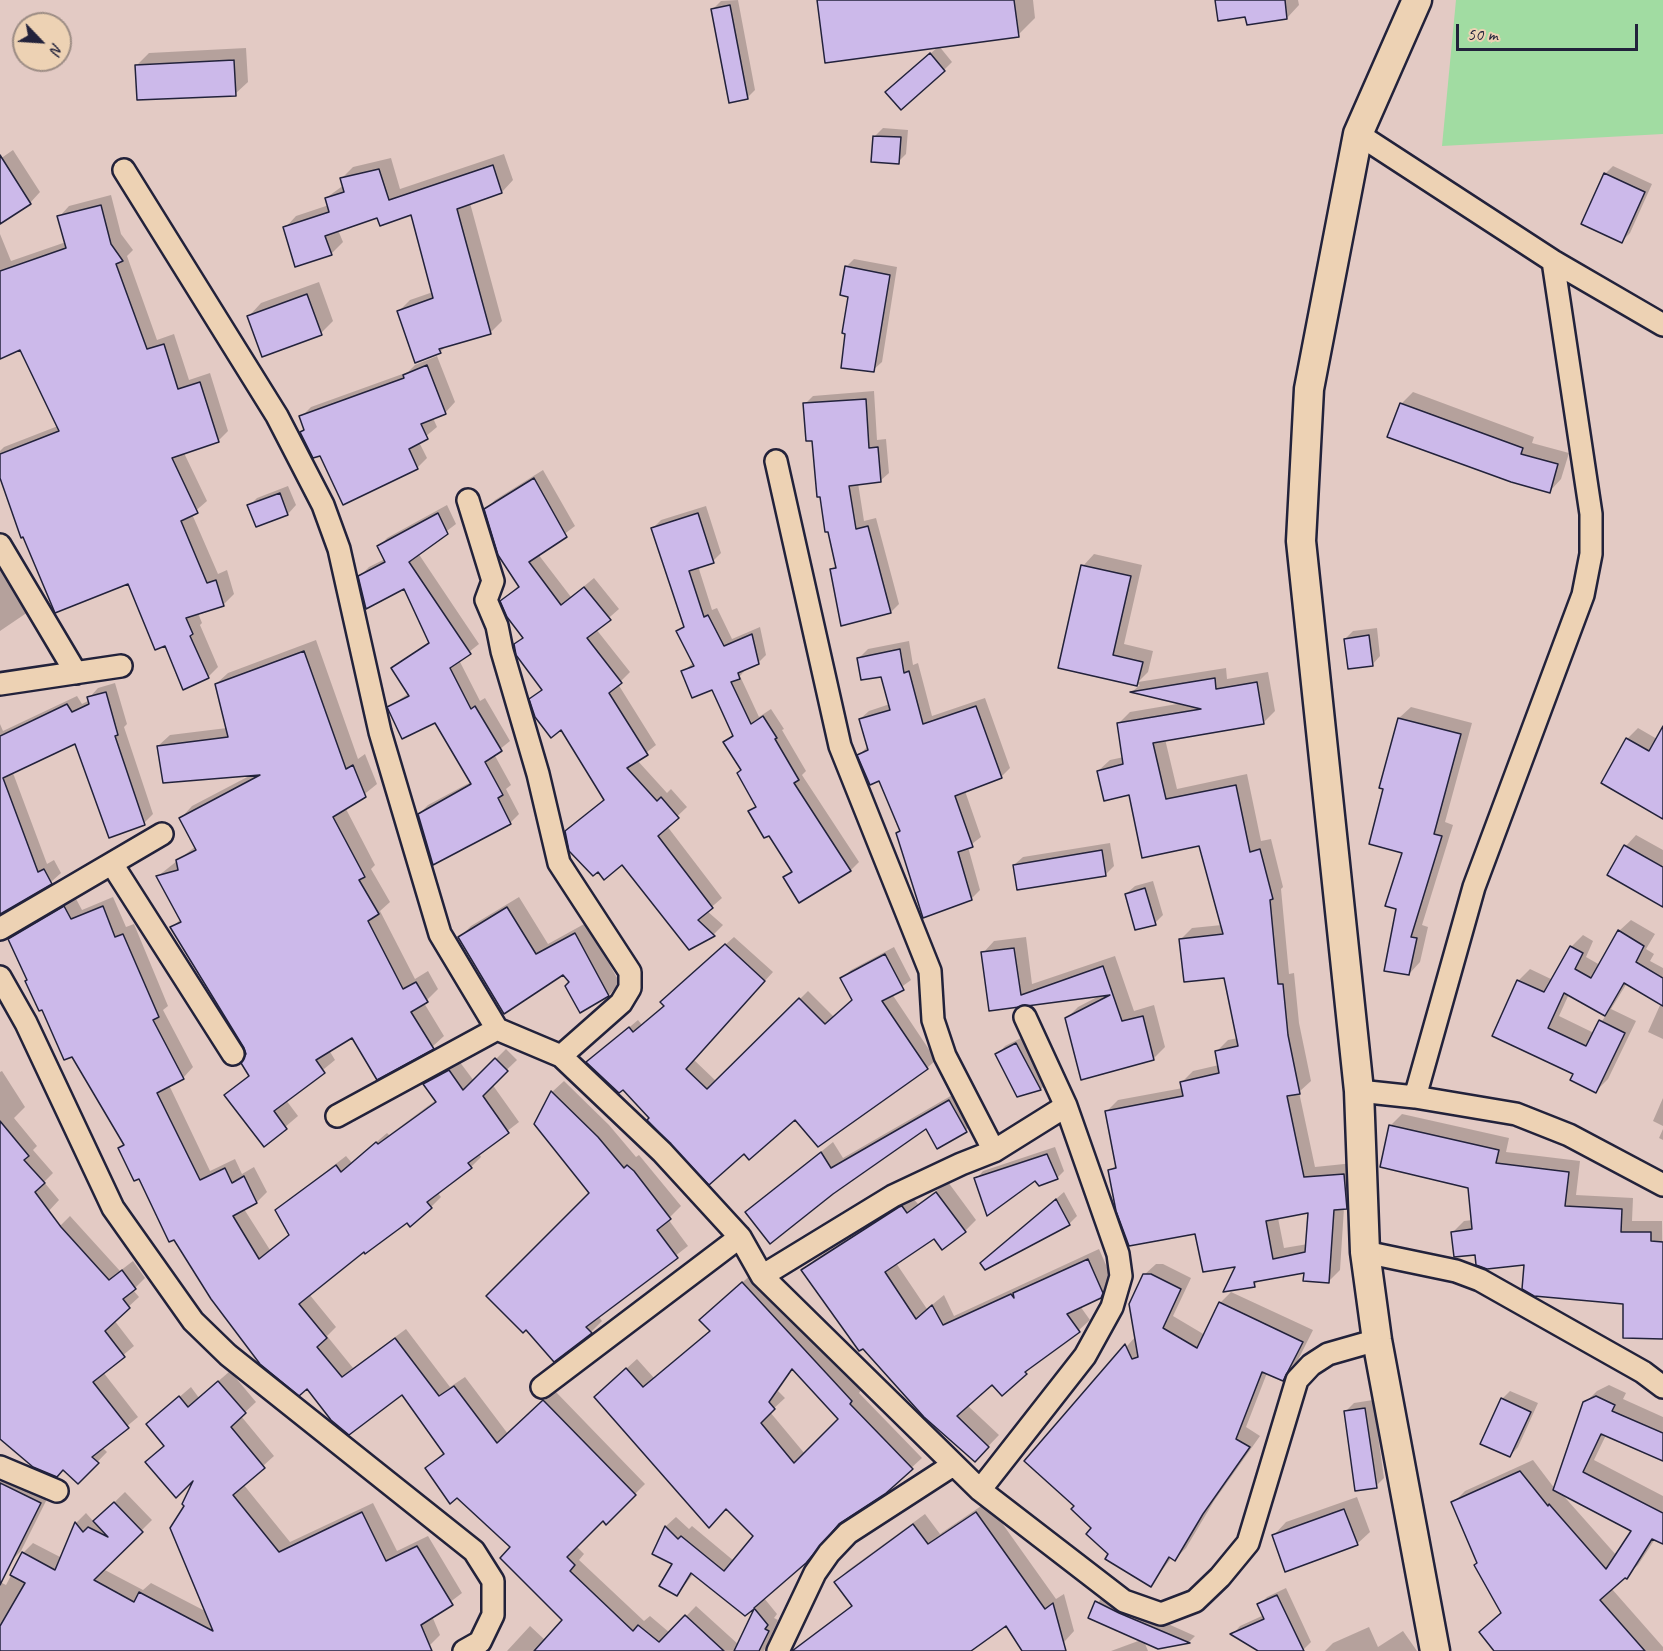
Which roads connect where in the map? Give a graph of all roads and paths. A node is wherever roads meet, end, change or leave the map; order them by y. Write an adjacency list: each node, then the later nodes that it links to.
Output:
1 (1417, 0): 2 (main road)
2 (1358, 134): 4 (street); 20 (main road)
3 (124, 170): 17 (street)
4 (1553, 261): 5 (street); 21 (street)
5 (1663, 325)
6 (776, 461): 24 (street)
7 (468, 500): 19 (street)
8 (0, 545): 10 (street)
9 (121, 666): 10 (street)
10 (76, 674): 11 (street)
11 (0, 684)
12 (162, 834): 13 (street)
13 (112, 864): 14 (street); 18 (street)
14 (0, 929)
15 (0, 977): 36 (street)
16 (1025, 1017): 22 (street)
17 (497, 1029): 19 (street); 23 (street)
18 (233, 1054)
19 (561, 1056): 26 (street)
20 (1359, 1091): 21 (street); 27 (main road)
21 (1415, 1097): 25 (street)
22 (1066, 1106): 24 (street); 34 (street)
23 (337, 1116)
24 (994, 1151): 28 (street)
25 (1663, 1185)
26 (740, 1237): 28 (street); 30 (street)
27 (1365, 1252): 29 (main road); 31 (street)
28 (762, 1276): 32 (street)
29 (1377, 1340): 34 (street); 38 (main road)
30 (543, 1387)
31 (1663, 1387)
32 (953, 1464): 34 (street); 37 (street)
33 (0, 1467): 35 (street)
34 (980, 1490)
35 (57, 1491)
36 (464, 1651)
37 (778, 1651)
38 (1435, 1651)

